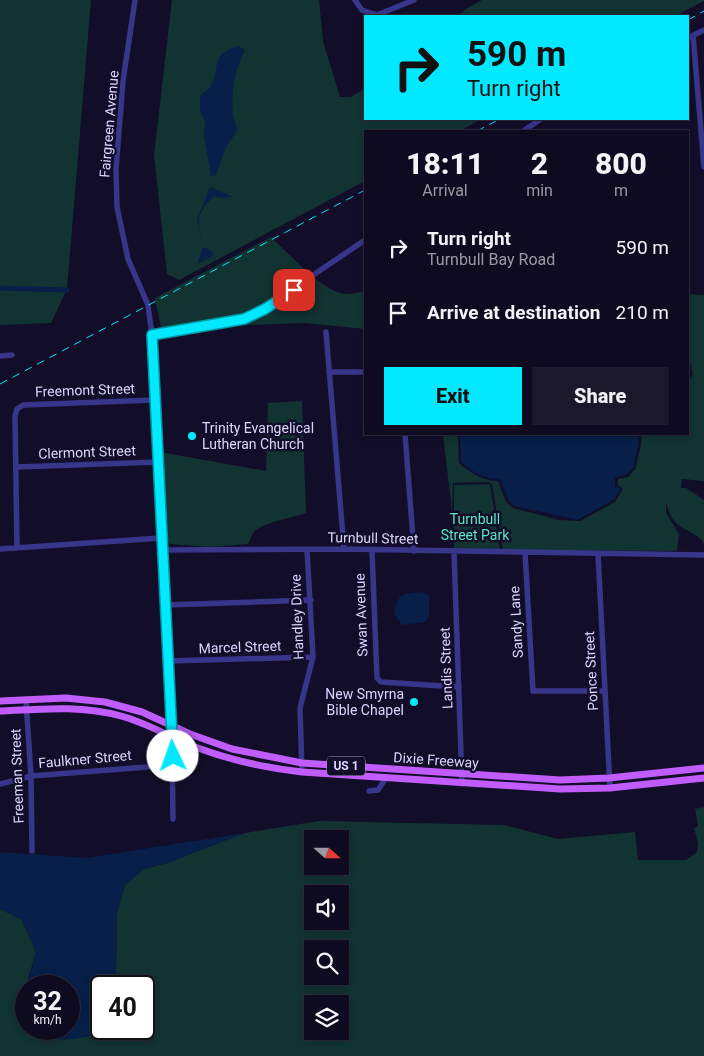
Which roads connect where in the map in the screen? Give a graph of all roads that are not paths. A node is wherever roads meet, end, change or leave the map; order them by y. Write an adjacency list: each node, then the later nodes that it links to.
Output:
1 (135, 0): 12 (street, Fairgreen Avenue)
2 (355, 0): 3 (street)
3 (414, 0)
4 (704, 30): 5 (street)
5 (690, 37): 6 (street)
6 (702, 115): 9 (street)
7 (540, 120): 8 (street)
8 (524, 130)
9 (704, 167)
10 (364, 241): 12 (street)
11 (326, 332): 15 (street)
12 (152, 335): 17 (street, Fairgreen Avenue)
13 (12, 355): 14 (street)
14 (0, 356)
15 (329, 372): 16 (street); 25 (street)
16 (364, 372)
17 (154, 400): 19 (street, Fairgreen Avenue); 20 (street, Freemont Street)
18 (405, 435): 28 (street)
19 (158, 462): 20 (street, Clermont Street); 21 (street, Fairgreen Avenue)
20 (17, 467): 22 (street)
21 (161, 538): 22 (street); 26 (street, Fairgreen Avenue)
22 (17, 548): 23 (street)
23 (0, 549)
24 (307, 549): 25 (street, Turnbull Street); 26 (street, Turnbull Street); 33 (street, Handley Drive)
25 (344, 549): 27 (street, Turnbull Street)
26 (162, 550): 34 (street, Fairgreen Avenue)
27 (372, 551): 28 (street, Turnbull Street); 37 (street, Swan Avenue)
28 (414, 551): 29 (street, Turnbull Street)
29 (454, 552): 30 (street, Turnbull Street); 37 (street, Landis Street)
30 (525, 552): 31 (street, Turnbull Street); 38 (street, Sandy Lane)
31 (598, 554): 32 (street, Turnbull Street); 38 (street, Ponce Street)
32 (704, 555)
33 (311, 600): 34 (street); 35 (street, Handley Drive)
34 (165, 604): 36 (street, Fairgreen Avenue)
35 (313, 657): 36 (street, Marcel Street); 45 (street, Handley Drive)
36 (168, 662): 43 (street, Fairgreen Avenue)
37 (459, 686): 49 (street, Landis Street)
38 (605, 691): 52 (street, Ponce Street)
39 (26, 700): 40 (main road, US 1); 41 (street, Freeman Street); 43 (main road, US 1)
40 (0, 701)
41 (26, 710): 42 (main road, US 1); 44 (main road, US 1); 50 (street, Freeman Street)
42 (0, 711)
43 (171, 725): 44 (street, Fairgreen Avenue); 45 (main road, Dixie Freeway / US 1)
44 (172, 736): 46 (street, Fairgreen Avenue); 48 (main road, Dixie Freeway / US 1)
45 (302, 763): 48 (street, Handley Drive); 49 (main road, Dixie Freeway / US 1)
46 (173, 765): 50 (street, Faulkner Street); 58 (street, Fairgreen Avenue)
47 (704, 768): 52 (main road, Dixie Freeway / US 1)
48 (302, 772): 51 (main road, Dixie Freeway / US 1)
49 (462, 774): 52 (main road, Dixie Freeway / US 1); 55 (street, Landis Street)
50 (31, 776): 54 (street, Faulkner Street); 59 (street, Freeman Street)
51 (386, 778): 55 (main road, Dixie Freeway / US 1); 57 (street)
52 (609, 778): 56 (street, Ponce Street)
53 (704, 778): 56 (main road, Dixie Freeway / US 1)
54 (0, 784)
55 (462, 784): 56 (main road, Dixie Freeway / US 1)
56 (610, 788)
57 (369, 791)
58 (173, 819)
59 (32, 851)

